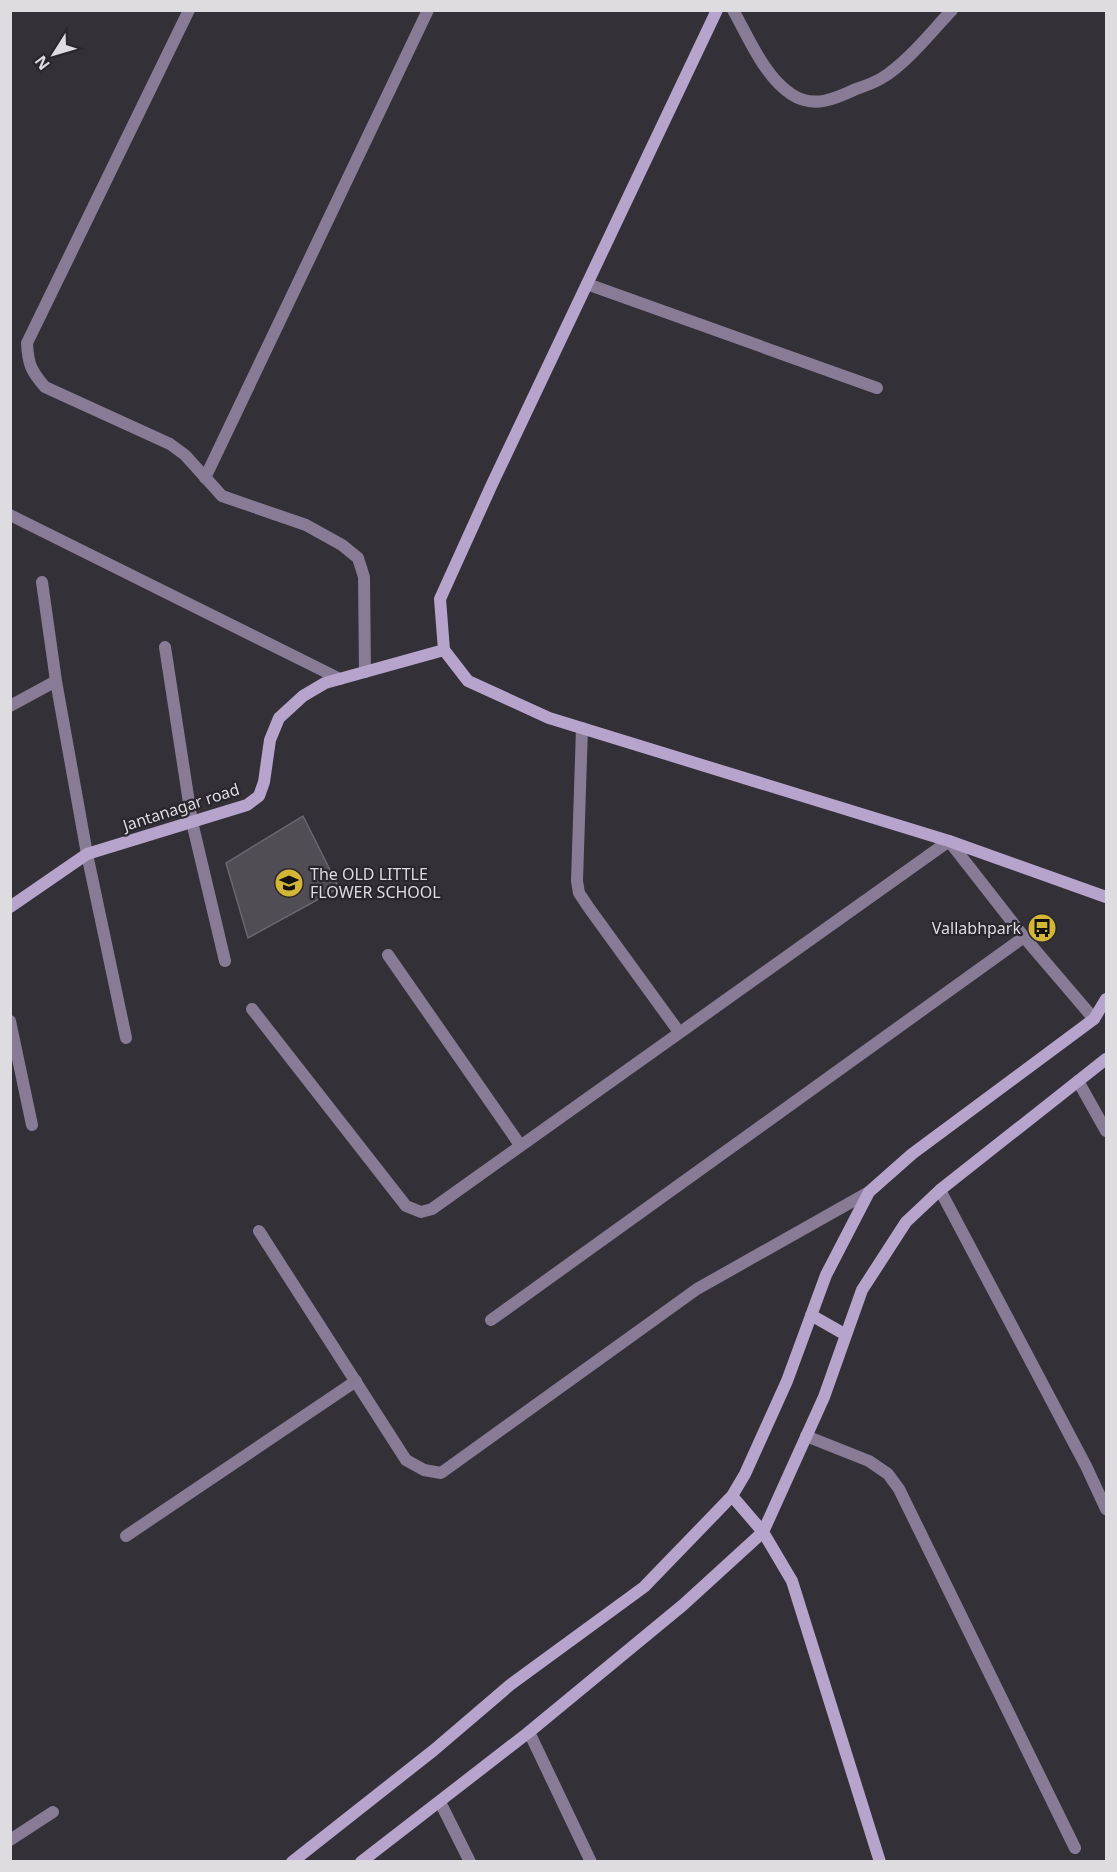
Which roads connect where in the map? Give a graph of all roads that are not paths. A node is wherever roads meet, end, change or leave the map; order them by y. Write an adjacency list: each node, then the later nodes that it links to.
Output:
1 (189, 10): 8 (street)
2 (428, 10): 8 (street)
3 (717, 10): 6 (street)
4 (733, 10): 5 (street)
5 (952, 10)
6 (587, 284): 7 (street); 12 (street)
7 (877, 388)
8 (205, 478): 13 (street)
9 (10, 515): 14 (street)
10 (42, 582): 15 (street)
11 (165, 646): 18 (street)
12 (444, 650): 13 (street, Jantanagar road); 17 (street)
13 (365, 672): 14 (street, Jantanagar road)
14 (340, 679): 18 (street, Jantanagar road)
15 (56, 681): 16 (street); 20 (street)
16 (10, 706)
17 (582, 728): 19 (street); 30 (street)
18 (192, 822): 20 (street, Jantanagar road); 25 (street)
19 (949, 841): 21 (street); 23 (street); 30 (street)
20 (87, 854): 22 (street, Jantanagar road); 31 (street)
21 (1107, 897)
22 (10, 907)
23 (1024, 938): 28 (street); 41 (street)
24 (388, 955): 36 (street)
25 (225, 961)
26 (1107, 999): 28 (street)
27 (252, 1009): 36 (street)
28 (1094, 1019): 38 (street)
29 (10, 1021): 34 (street)
30 (679, 1032): 36 (street)
31 (126, 1038)
32 (1107, 1059): 33 (street)
33 (1078, 1082): 35 (street); 37 (street)
34 (32, 1125)
35 (1107, 1131)
36 (520, 1145)
37 (940, 1190): 42 (street); 46 (street)
38 (869, 1192): 40 (street); 43 (street)
39 (259, 1231): 43 (street)
40 (811, 1315): 42 (street); 45 (street)
41 (491, 1320)
42 (846, 1335): 44 (street)
43 (356, 1381): 48 (street)
44 (806, 1436): 47 (street); 53 (street)
45 (732, 1496): 47 (street); 54 (street)
46 (1107, 1509)
47 (763, 1532): 49 (street); 58 (street)
48 (126, 1536)
49 (529, 1732): 50 (street); 57 (street)
50 (440, 1802): 55 (street); 56 (street)
51 (53, 1812): 52 (street)
52 (10, 1840)
53 (1075, 1848)
54 (292, 1862)
55 (361, 1862)
56 (470, 1862)
57 (591, 1862)
58 (879, 1862)

